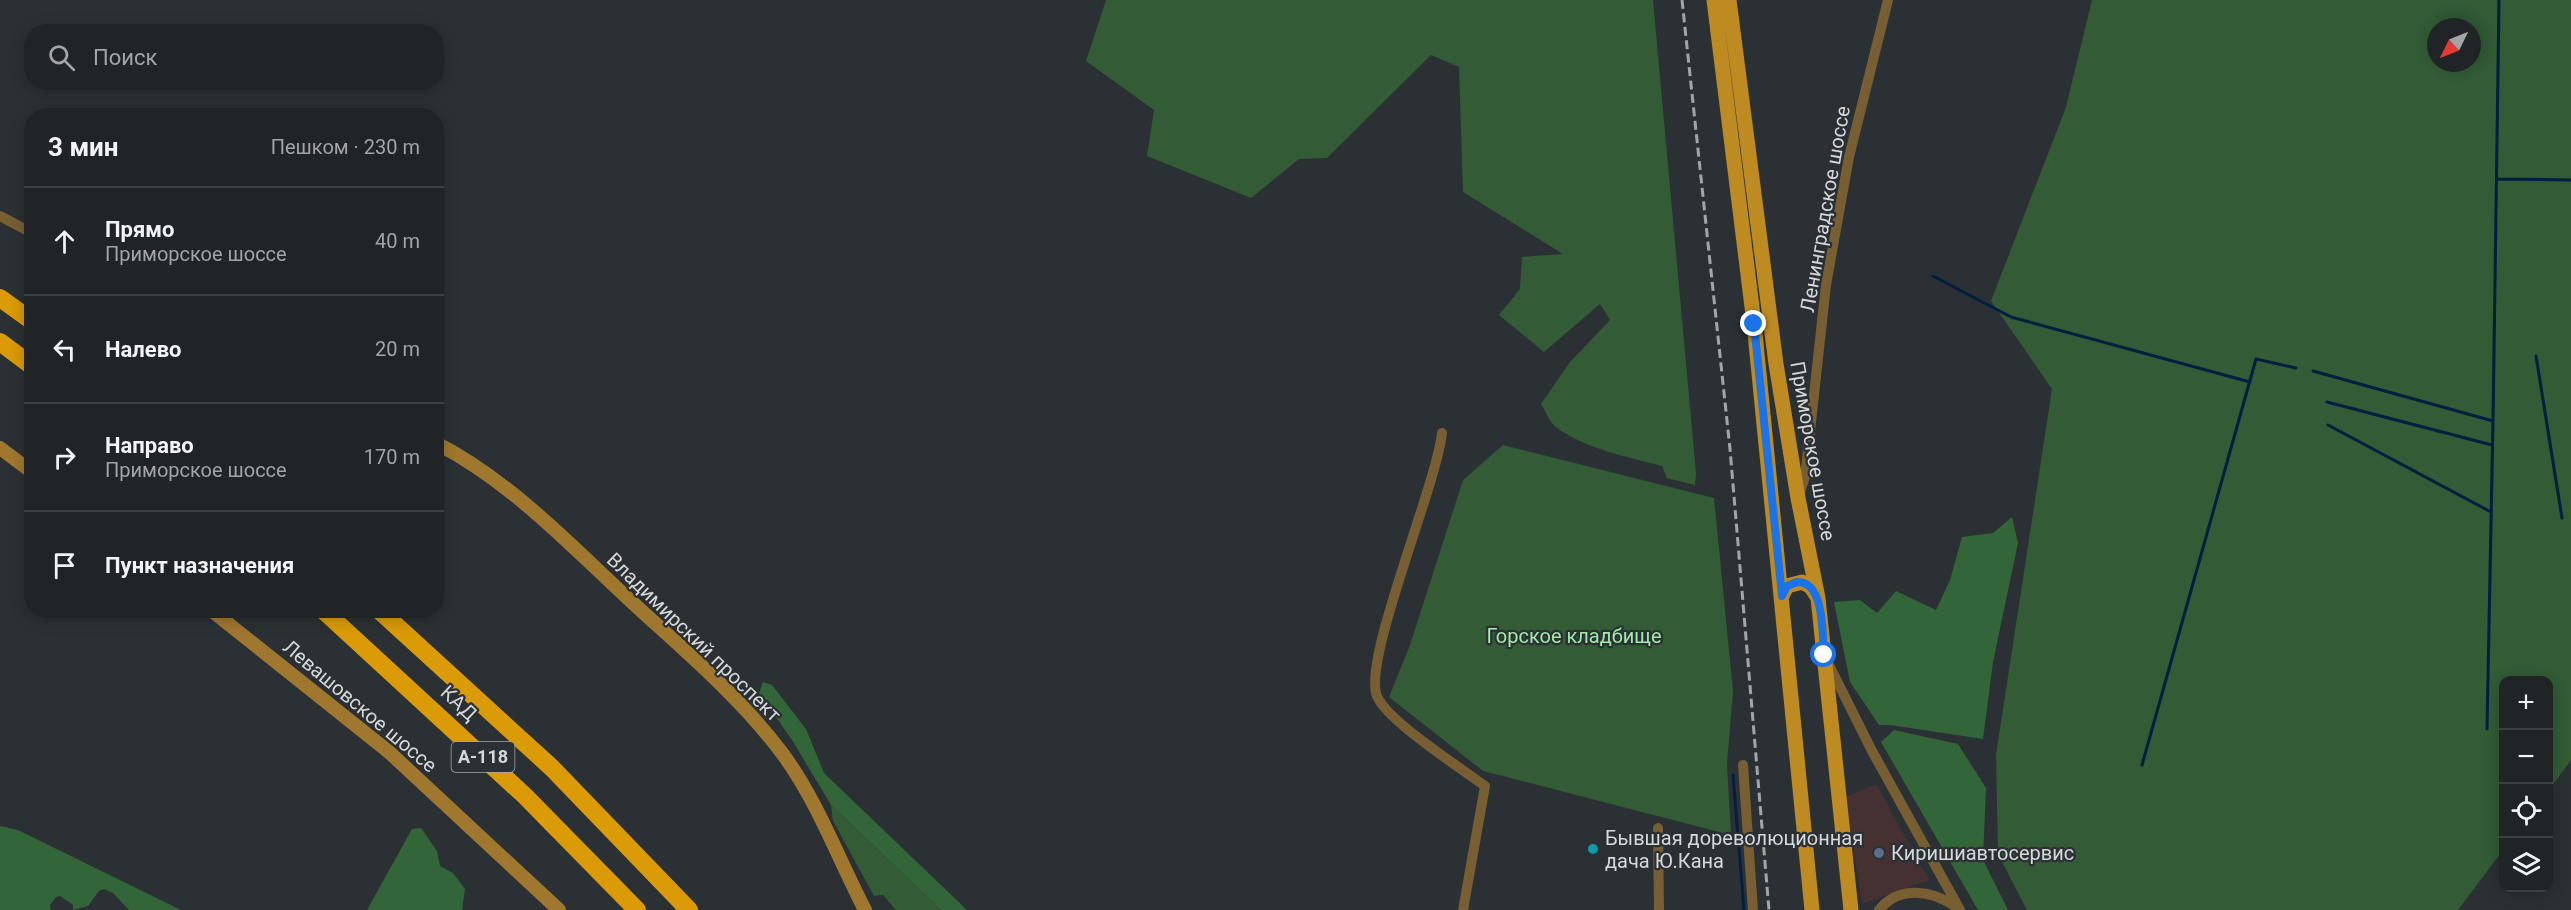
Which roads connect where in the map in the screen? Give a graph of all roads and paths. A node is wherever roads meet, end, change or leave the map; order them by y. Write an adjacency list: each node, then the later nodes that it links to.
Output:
1 (1714, 0): 15 (main road, Приморское шоссе)
2 (1729, 0): 14 (main road, Приморское шоссе)
3 (1888, 0): 14 (street, Ленинградское шоссе)
4 (0, 216): 5 (street)
5 (24, 229)
6 (0, 298): 7 (highway)
7 (24, 315)
8 (0, 342): 9 (highway)
9 (24, 360)
10 (1442, 433): 28 (street)
11 (0, 448): 13 (main road)
12 (444, 448): 27 (main road, Владимирский проспект)
13 (24, 466)
14 (1798, 498): 16 (main road, Приморское шоссе)
15 (1782, 596): 16 (main road); 31 (main road, Приморское шоссе)
16 (1818, 598): 20 (main road, Приморское шоссе)
17 (221, 618): 24 (main road, Левашовское шоссе)
18 (332, 618): 25 (highway, КАД / А-118)
19 (388, 618): 26 (highway, КАД / А-118)
20 (1824, 655): 23 (street); 32 (main road, Приморское шоссе)
21 (1743, 765): 30 (street)
22 (1658, 828): 29 (street)
23 (1959, 909): 33 (street)
24 (559, 910)
25 (637, 910)
26 (689, 910)
27 (865, 910)
28 (1463, 910)
29 (1659, 910)
30 (1753, 910)
31 (1812, 910)
32 (1851, 910)
33 (1878, 910)

